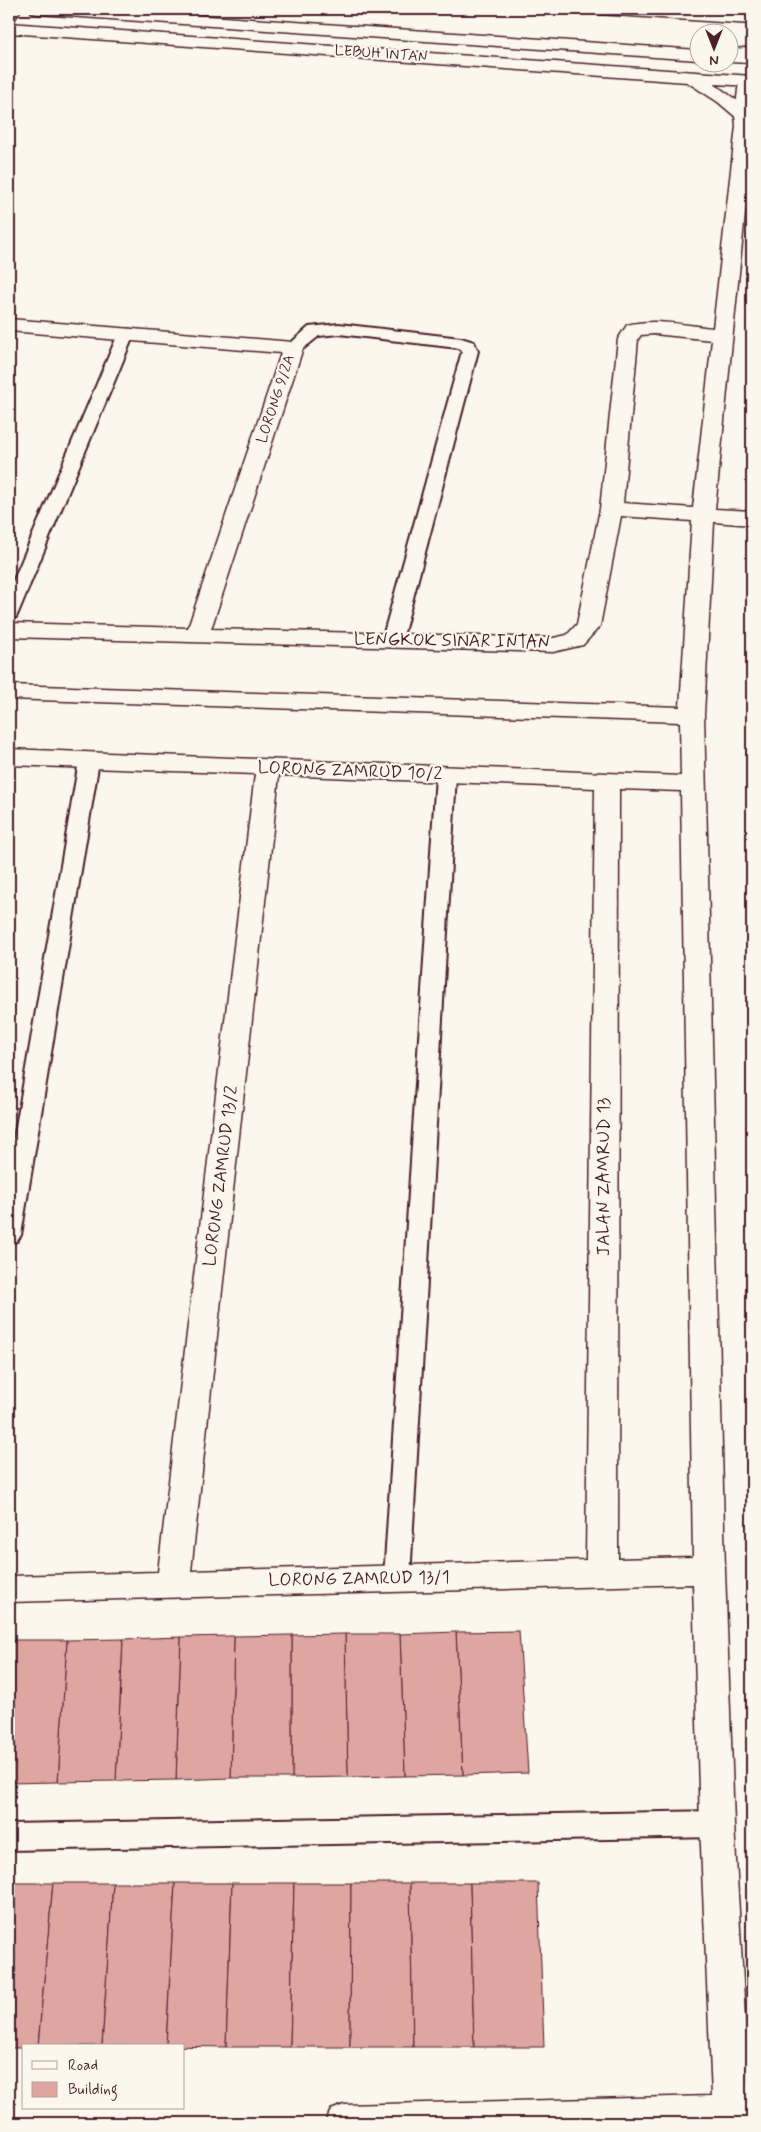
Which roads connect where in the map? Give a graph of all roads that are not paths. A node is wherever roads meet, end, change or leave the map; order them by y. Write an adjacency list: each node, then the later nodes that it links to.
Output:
1 (12, 9): 4 (street)
2 (38, 9): 8 (street, LEBUH INTAN)
3 (599, 9): 5 (street)
4 (9, 15)
5 (752, 19)
6 (9, 28): 12 (street, LEBUH INTAN)
7 (752, 52): 9 (street)
8 (688, 54)
9 (738, 54)
10 (738, 57): 11 (street)
11 (752, 58)
12 (690, 76): 13 (street, LEBUH INTAN); 14 (street)
13 (750, 81): 14 (street)
14 (748, 113): 15 (street)
15 (733, 237): 16 (street); 19 (street)
16 (752, 238)
17 (9, 325): 18 (street, LORONG 9/2A)
18 (126, 334): 20 (street, LORONG 9/2A); 24 (lane)
19 (723, 335): 21 (street, LENGKOK SINAR INTAN); 22 (street)
20 (293, 348): 26 (street, LORONG 9/2A); 27 (lane)
21 (611, 509): 22 (street); 27 (street, LENGKOK SINAR INTAN)
22 (703, 515): 23 (street); 29 (street)
23 (752, 518)
24 (9, 613)
25 (9, 630): 26 (street, LENGKOK SINAR INTAN)
26 (197, 635): 27 (street, LENGKOK SINAR INTAN)
27 (392, 640)
28 (9, 692): 29 (street)
29 (692, 715): 35 (street)
30 (9, 757): 31 (street, LORONG ZAMRUD 10/2)
31 (89, 760): 32 (street, LORONG ZAMRUD 10/2); 36 (lane)
32 (268, 768): 33 (street, LORONG ZAMRUD 10/2); 40 (street, LORONG ZAMRUD 13/2)
33 (446, 774): 34 (street, LORONG ZAMRUD 10/2); 39 (lane)
34 (607, 781): 35 (street, LORONG ZAMRUD 10/2); 38 (street, JALAN ZAMRUD 13)
35 (692, 784): 37 (street)
36 (9, 1235)
37 (709, 1570): 38 (street, LORONG ZAMRUD 13/1); 42 (street)
38 (602, 1573): 39 (street, LORONG ZAMRUD 13/1)
39 (397, 1578): 40 (street, LORONG ZAMRUD 13/1)
40 (173, 1584): 41 (street, LORONG ZAMRUD 13/1)
41 (9, 1589)
42 (717, 1824): 43 (lane); 44 (street)
43 (9, 1837)
44 (731, 2118): 45 (street)
45 (344, 2123)

